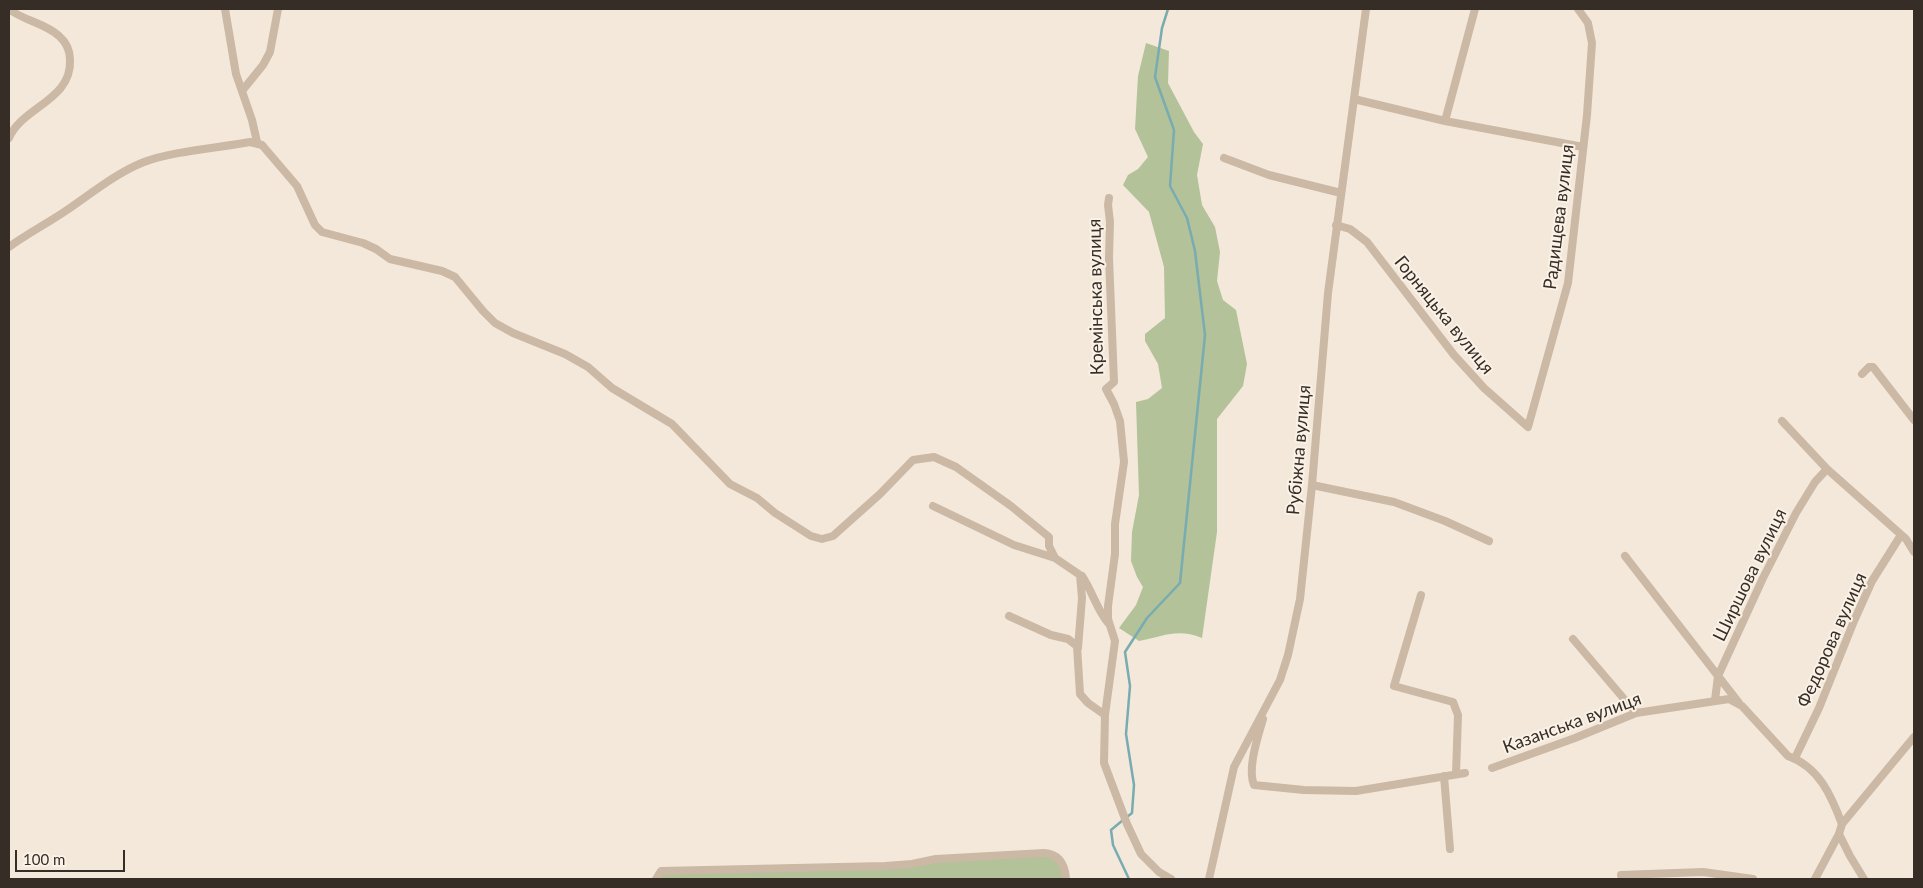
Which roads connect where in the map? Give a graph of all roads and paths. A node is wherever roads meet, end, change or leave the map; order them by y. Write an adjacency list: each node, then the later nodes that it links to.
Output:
1 (9, 9): 10 (street)
2 (225, 9): 7 (street)
3 (278, 9): 7 (street)
4 (1366, 9): 8 (street, Рубіжна вулиця)
5 (1475, 9): 9 (street)
6 (1578, 9): 12 (street, Радищева вулиця)
7 (242, 92): 11 (street)
8 (1354, 99): 9 (street); 14 (street, Рубіжна вулиця)
9 (1445, 121): 12 (street)
10 (9, 138)
11 (257, 142): 17 (street); 29 (street, Кремінська вулиця)
12 (1583, 147): 21 (street, Радищева вулиця)
13 (1224, 158): 14 (street)
14 (1341, 193): 16 (street, Рубіжна вулиця)
15 (1109, 198): 33 (street, Кремінська вулиця)
16 (1336, 226): 21 (street, Горняцька вулиця); 23 (street, Рубіжна вулиця)
17 (9, 248)
18 (1862, 374): 19 (street)
19 (1914, 420)
20 (1782, 421): 22 (street)
21 (1528, 428)
22 (1827, 469): 25 (street); 36 (street, Ширшова вулиця)
23 (1312, 484): 26 (street); 39 (street, Рубіжна вулиця)
24 (933, 506): 29 (street, Кремінська вулиця)
25 (1901, 535): 27 (street); 43 (street, Федорова вулиця)
26 (1489, 541)
27 (1914, 552)
28 (1625, 556): 36 (street)
29 (1056, 558): 30 (street, Кремінська вулиця)
30 (1071, 571): 33 (street, Кремінська вулиця); 35 (street, Кремінська вулиця)
31 (1421, 595): 45 (street)
32 (1009, 616): 35 (street)
33 (1111, 627): 41 (street, Кремінська вулиця)
34 (1573, 639): 40 (street)
35 (1078, 648): 41 (street, Кремінська вулиця)
36 (1718, 676): 37 (street, Ширшова вулиця); 38 (street)
37 (1715, 700): 38 (street, Казанська вулиця); 40 (street, Казанська вулиця)
38 (1742, 706): 43 (street)
39 (1264, 710): 45 (street); 54 (street, Рубіжна вулиця)
40 (1636, 713): 44 (street, Казанська вулиця)
41 (1105, 715): 53 (street, Кремінська вулиця)
42 (1914, 737): 46 (street)
43 (1795, 758): 46 (street)
44 (1492, 768)
45 (1444, 776): 48 (street)
46 (1842, 824): 47 (street)
47 (1839, 834): 56 (street); 57 (street)
48 (1450, 849)
49 (1621, 875): 50 (street)
50 (1677, 875): 55 (street)
51 (656, 879): 52 (street)
52 (1066, 879)
53 (1171, 879)
54 (1209, 879)
55 (1753, 879)
56 (1815, 879)
57 (1864, 879)

